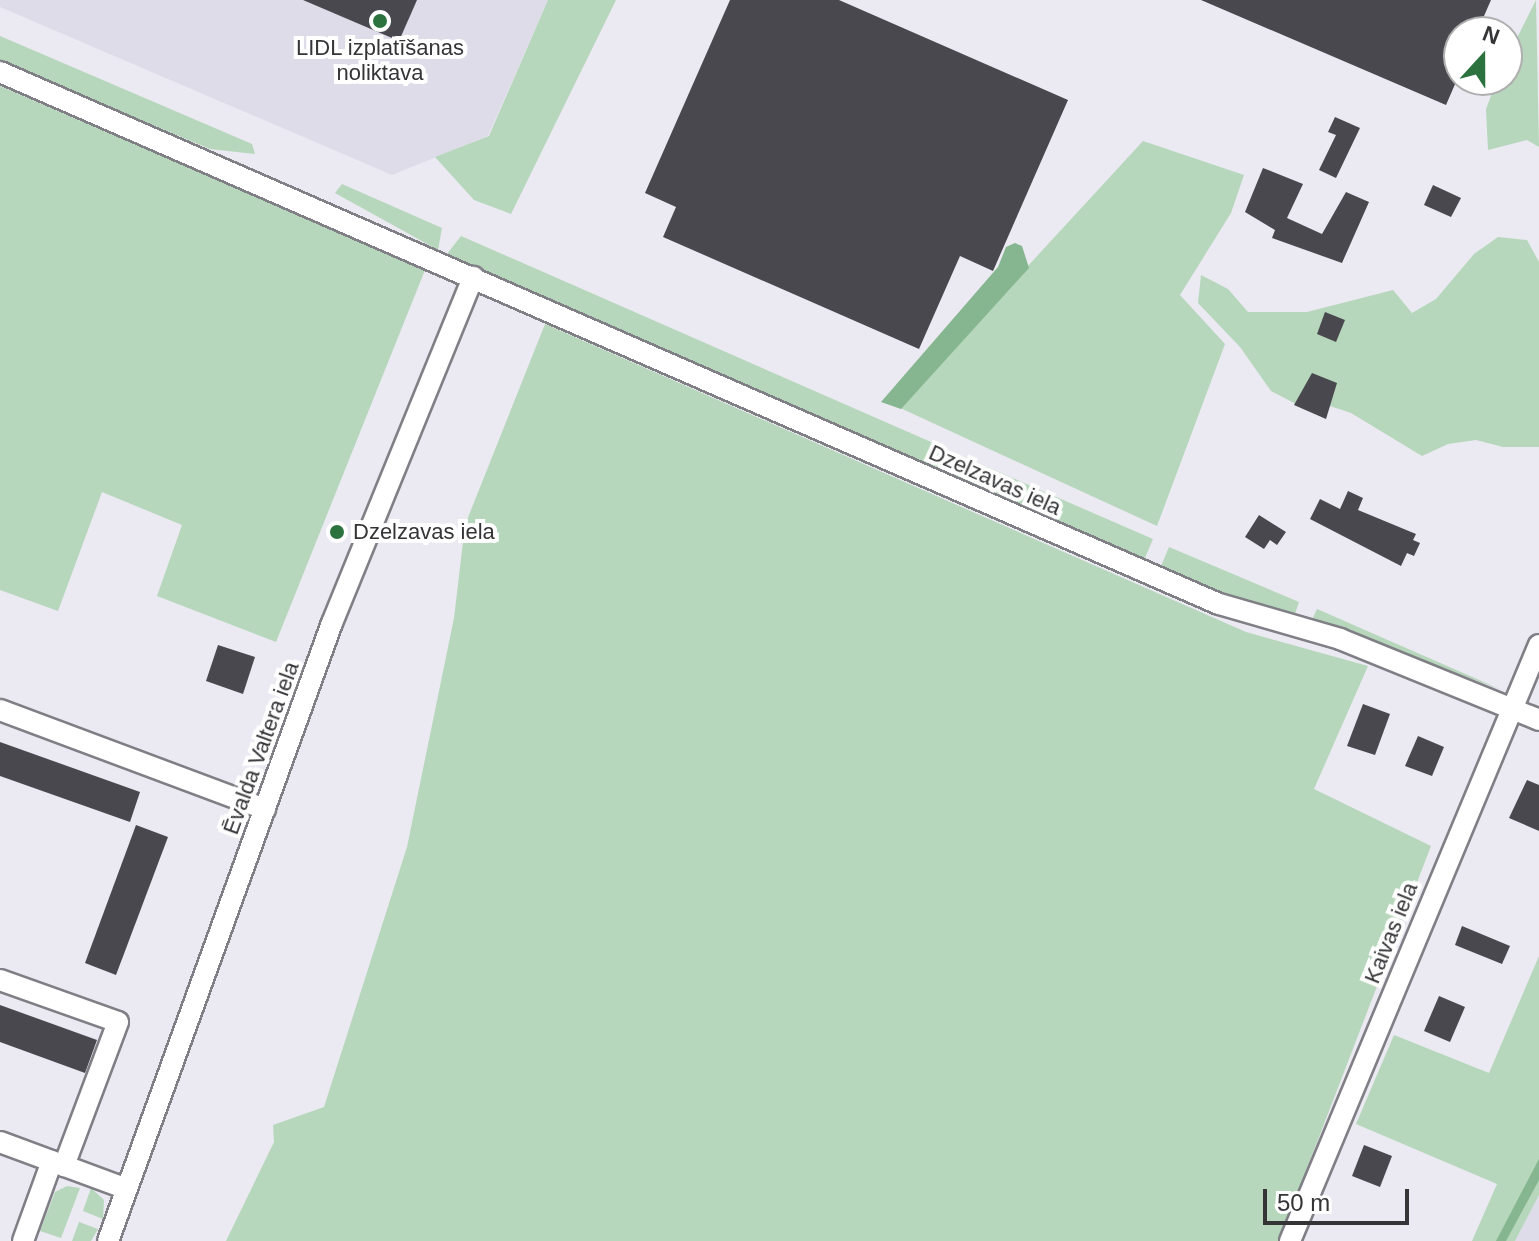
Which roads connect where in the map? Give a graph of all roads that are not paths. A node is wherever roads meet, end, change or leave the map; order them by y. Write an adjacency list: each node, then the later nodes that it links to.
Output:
1 (0, 72): 2 (street, Dzelzavas iela)
2 (473, 277): 4 (street, Dzelzavas iela); 7 (street, Ēvalda Valtera iela)
3 (1539, 645): 4 (street, Kaivas iela)
4 (1511, 708): 6 (street, Dzelzavas iela); 14 (street, Kaivas iela)
5 (0, 710): 7 (street)
6 (1539, 720)
7 (265, 809): 11 (street, Ēvalda Valtera iela)
8 (0, 980): 10 (street)
9 (0, 1142): 10 (street)
10 (58, 1164): 11 (street); 12 (street)
11 (127, 1189): 13 (street, Ēvalda Valtera iela)
12 (23, 1241)
13 (108, 1241)
14 (1290, 1241)

